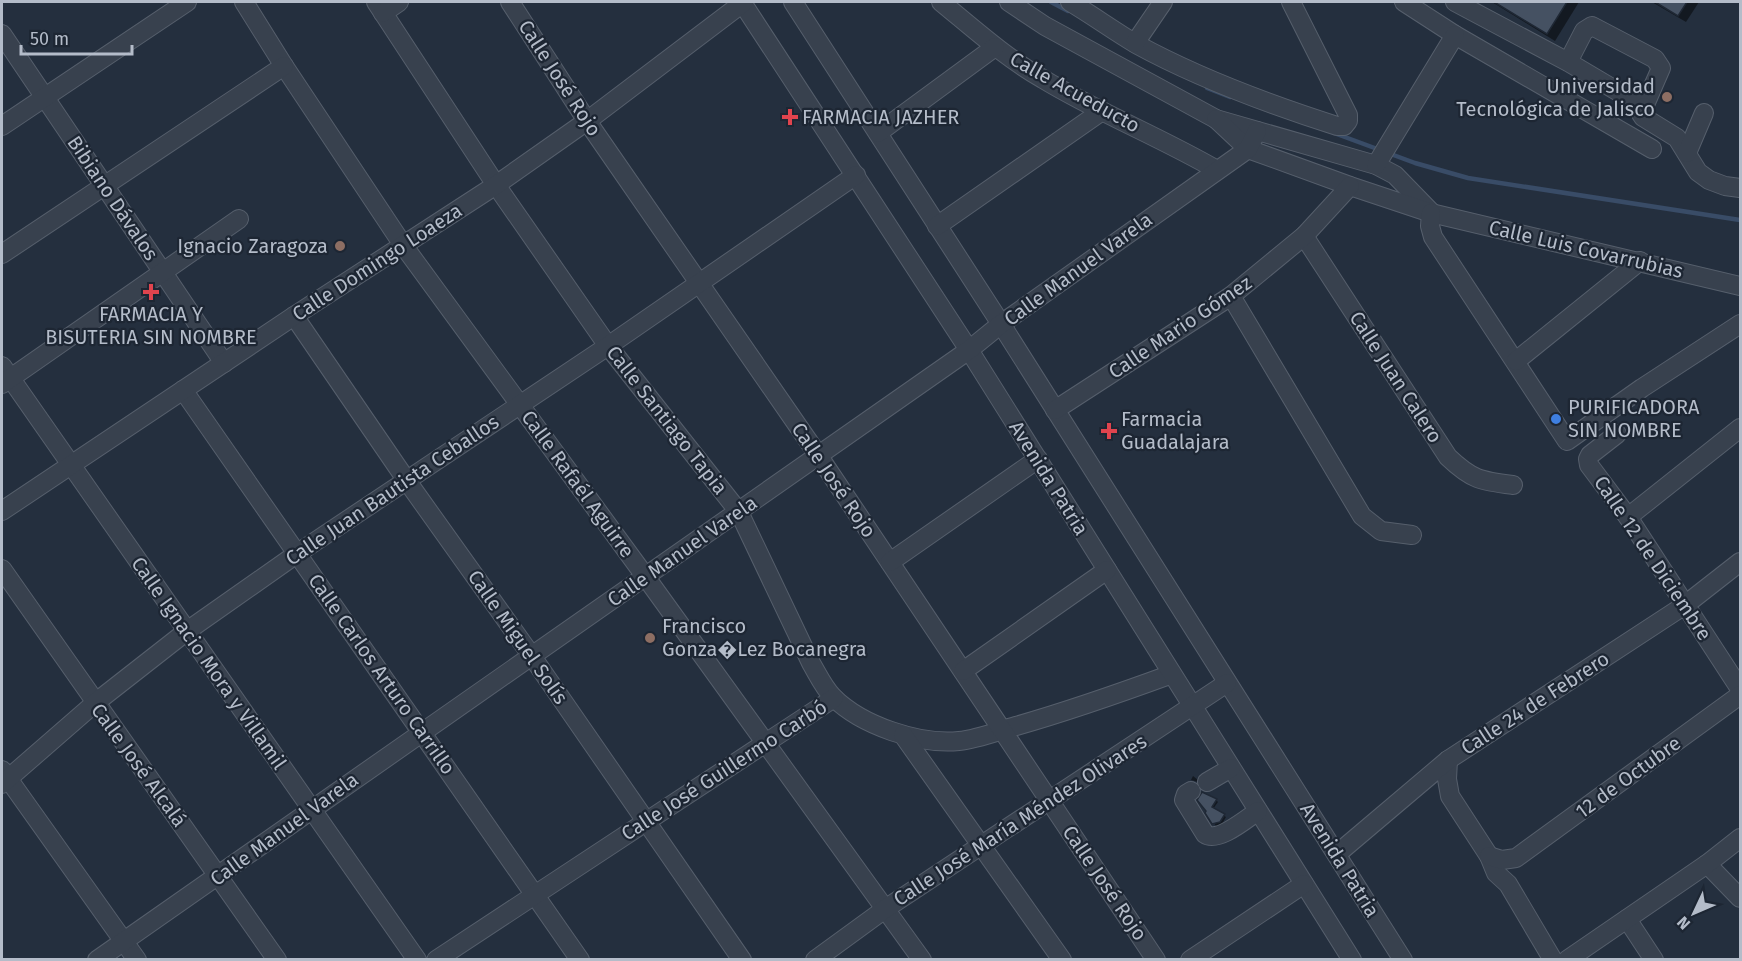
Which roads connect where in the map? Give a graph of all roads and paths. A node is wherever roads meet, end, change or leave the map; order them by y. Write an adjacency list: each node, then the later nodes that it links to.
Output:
1 (187, 2): 21 (street)
2 (244, 2): 20 (street, Calle Rafaél Aguirre)
3 (399, 2): 14 (street)
4 (510, 2): 26 (street, Calle José Rojo)
5 (742, 2): 26 (street, Calle Domingo Loaeza); 35 (street, Avenida Patria)
6 (793, 2): 29 (street, Avenida Patria)
7 (941, 2): 18 (street, Calle Acueducto)
8 (1009, 2): 25 (street, Calle Luis Covarrubias)
9 (1070, 2): 17 (street)
10 (1163, 2): 17 (street)
11 (1291, 2): 17 (street)
12 (1455, 2): 19 (street)
13 (1410, 4): 16 (street)
14 (379, 7): 37 (street, Calle Santiago Tapia)
15 (2, 34): 21 (street, Bibiano Dávalos)
16 (1455, 34): 31 (street); 33 (street)
17 (1135, 43)
18 (995, 47): 23 (street, Calle Acueducto); 29 (street)
19 (1568, 62): 22 (street); 22 (street)
20 (284, 66): 36 (street); 44 (street, Calle Rafaél Aguirre)
21 (44, 97): 27 (street); 36 (street, Bibiano Dávalos)
22 (1644, 107): 32 (street)
23 (1102, 111): 34 (street, Calle Acueducto); 42 (street)
24 (1704, 113): 32 (street)
25 (1216, 119): 28 (street, Calle Luis Covarrubias); 30 (street, Calle Luis Covarrubias)
26 (587, 121): 37 (street, Calle Domingo Loaeza); 48 (street, Calle José Rojo)
27 (2, 126)
28 (1257, 132): 30 (street, Calle Manuel Varela); 33 (street, Calle Luis Covarrubias)
29 (878, 134): 42 (street, Avenida Patria)
30 (1248, 149): 34 (street, Calle Manuel Varela); 38 (street, Calle Luis Covarrubias)
31 (1652, 149)
32 (1688, 153): 39 (street)
33 (1378, 161): 40 (street, Calle Luis Covarrubias)
34 (1217, 170): 52 (street, Calle Manuel Varela)
35 (856, 175): 48 (street, Calle Juan Bautista Ceballos); 55 (street, Avenida Patria)
36 (104, 185): 45 (street); 47 (street, Bibiano Dávalos)
37 (496, 185): 44 (street, Calle Domingo Loaeza); 54 (street, Calle Santiago Tapia)
38 (1350, 186): 40 (street, Calle Luis Covarrubias); 43 (street, Calle Mario Gómez)
39 (1740, 188)
40 (1431, 213): 46 (street, Calle Luis Covarrubias); 56 (street)
41 (239, 219): 47 (street)
42 (937, 226): 52 (street, Avenida Patria)
43 (1304, 236): 50 (street, Calle Mario Gómez); 68 (street, Calle Juan Calero)
44 (403, 245): 51 (street, Calle Domingo Loaeza); 60 (street, Calle Rafaél Aguirre)
45 (2, 254)
46 (1640, 261): 49 (street, Calle Luis Covarrubias); 56 (street)
47 (163, 272): 57 (street, Bibiano Dávalos); 58 (street)
48 (699, 282): 54 (street, Calle Juan Bautista Ceballos); 64 (street, Calle José Rojo)
49 (1740, 286)
50 (1231, 296): 61 (street, Calle Mario Gómez); 72 (street)
51 (294, 315): 57 (street, Calle Domingo Loaeza); 67 (street, Calle Miguel Solís)
52 (1001, 324): 55 (street, Calle Manuel Varela); 61 (street, Avenida Patria)
53 (1740, 324): 56 (street)
54 (608, 346): 60 (street, Calle Juan Bautista Ceballos); 70 (street, Calle Santiago Tapia)
55 (969, 350): 64 (street, Calle Manuel Varela); 65 (street, Avenida Patria)
56 (1516, 361)
57 (224, 363): 59 (street, Calle Domingo Loaeza)
58 (4, 376): 66 (street, Calle Ignacio Mora y Villamil)
59 (183, 390): 66 (street, Calle Domingo Loaeza); 73 (street, Calle Carlos Arturo Carrillo)
60 (520, 404): 67 (street, Calle Juan Bautista Ceballos); 78 (street, Calle Rafaél Aguirre)
61 (1055, 410): 84 (street, Avenida Patria)
62 (1740, 428): 71 (street)
63 (1617, 434): 71 (street, Calle 12 de Diciembre)
64 (818, 455): 70 (street, Calle Manuel Varela); 74 (street, Calle José Rojo)
65 (1038, 459): 74 (street); 77 (street, Avenida Patria)
66 (71, 465): 69 (street, Calle Domingo Loaeza); 80 (street, Calle Ignacio Mora y Villamil)
67 (407, 481): 73 (street, Calle Juan Bautista Ceballos); 81 (street, Calle Miguel Solís)
68 (1513, 485)
69 (2, 511)
70 (739, 512): 78 (street, Calle Manuel Varela); 87 (street, Calle Santiago Tapia)
71 (1628, 517): 79 (street, Calle 12 de Diciembre)
72 (1412, 535)
73 (298, 553): 80 (street, Calle Juan Bautista Ceballos); 91 (street, Calle Carlos Arturo Carrillo)
74 (890, 562): 82 (street, Calle José Rojo)
75 (1740, 562): 79 (street, Calle 24 de Febrero)
76 (2, 569): 88 (street, Calle José Alcalá)
77 (1107, 570): 82 (street); 83 (street, Avenida Patria)
78 (645, 576): 81 (street, Calle Manuel Varela); 93 (street, Calle Rafaél Aguirre)
79 (1685, 605): 85 (street, Calle 12 de Diciembre); 94 (street, Calle 24 de Febrero)
80 (187, 631): 88 (street, Calle Juan Bautista Ceballos); 100 (street, Calle Ignacio Mora y Villamil)
81 (531, 655): 91 (street, Calle Manuel Varela); 102 (street, Calle Miguel Solís)
82 (963, 671): 90 (street, Calle José Rojo)
83 (1172, 674): 89 (street, Avenida Patria); 90 (street, Calle José Guillermo Carbó)
84 (1227, 683): 89 (street, Calle José María Méndez Olivares); 105 (street, Avenida Patria)
85 (1740, 689)
86 (1740, 695): 107 (street, 12 de Octubre)
87 (834, 698): 92 (street, Calle José Guillermo Carbó); 93 (street, Calle José Guillermo Carbó)
88 (95, 703): 96 (street, Calle Juan Bautista Ceballos); 109 (street, Calle José Alcalá)
89 (1192, 706): 95 (street, Avenida Patria); 99 (street, Calle José María Méndez Olivares)
90 (1002, 730): 92 (street, Calle José Guillermo Carbó); 99 (street, Calle José Rojo)
91 (421, 732): 100 (street, Calle Manuel Varela); 112 (street, Calle Carlos Arturo Carrillo)
92 (903, 735): 104 (street)
93 (765, 743): 102 (street, Calle José Guillermo Carbó); 114 (street, Calle Rafaél Aguirre)
94 (1448, 760): 97 (street, Calle 24 de Febrero); 98 (street)
95 (1231, 768): 101 (street, Avenida Patria); 101 (street)
96 (4, 777): 116 (street)
97 (1414, 787): 98 (street); 105 (street, Calle 24 de Febrero)
98 (1450, 796): 106 (street)
99 (1049, 801): 104 (street, Calle José María Méndez Olivares); 127 (street, Calle José Rojo)
100 (312, 809): 109 (street, Calle Manuel Varela); 120 (street, Calle Ignacio Mora y Villamil)
101 (1258, 812): 110 (street, Avenida Patria)
102 (646, 821): 112 (street, Calle José Guillermo Carbó); 123 (street, Calle Miguel Solís)
103 (1740, 838): 108 (street)
104 (982, 846): 114 (street, Calle José María Méndez Olivares); 126 (street)
105 (1337, 854): 130 (street, Avenida Patria)
106 (1489, 856): 107 (street); 111 (street)
107 (1516, 858): 111 (street)
108 (1707, 864): 113 (street); 115 (street)
109 (218, 876): 116 (street, Calle Manuel Varela); 119 (street, Calle José Alcalá)
110 (1304, 884): 128 (street); 129 (street, Avenida Patria)
111 (1508, 884): 131 (street)
112 (534, 893): 121 (street, Calle José Guillermo Carbó); 122 (street, Calle Carlos Arturo Carrillo)
113 (1740, 898)
114 (885, 909): 124 (street, Calle José María Méndez Olivares); 125 (street, Calle Rafaél Aguirre)
115 (1627, 919): 132 (street); 133 (street)
116 (124, 941): 117 (street, Calle Manuel Varela); 118 (street)
117 (97, 960)
118 (136, 960)
119 (277, 960)
120 (417, 960)
121 (436, 960)
122 (580, 960)
123 (742, 960)
124 (815, 960)
125 (922, 960)
126 (1062, 960)
127 (1156, 960)
128 (1190, 960)
129 (1352, 960)
130 (1403, 960)
131 (1553, 960)
132 (1568, 960)
133 (1654, 960)

